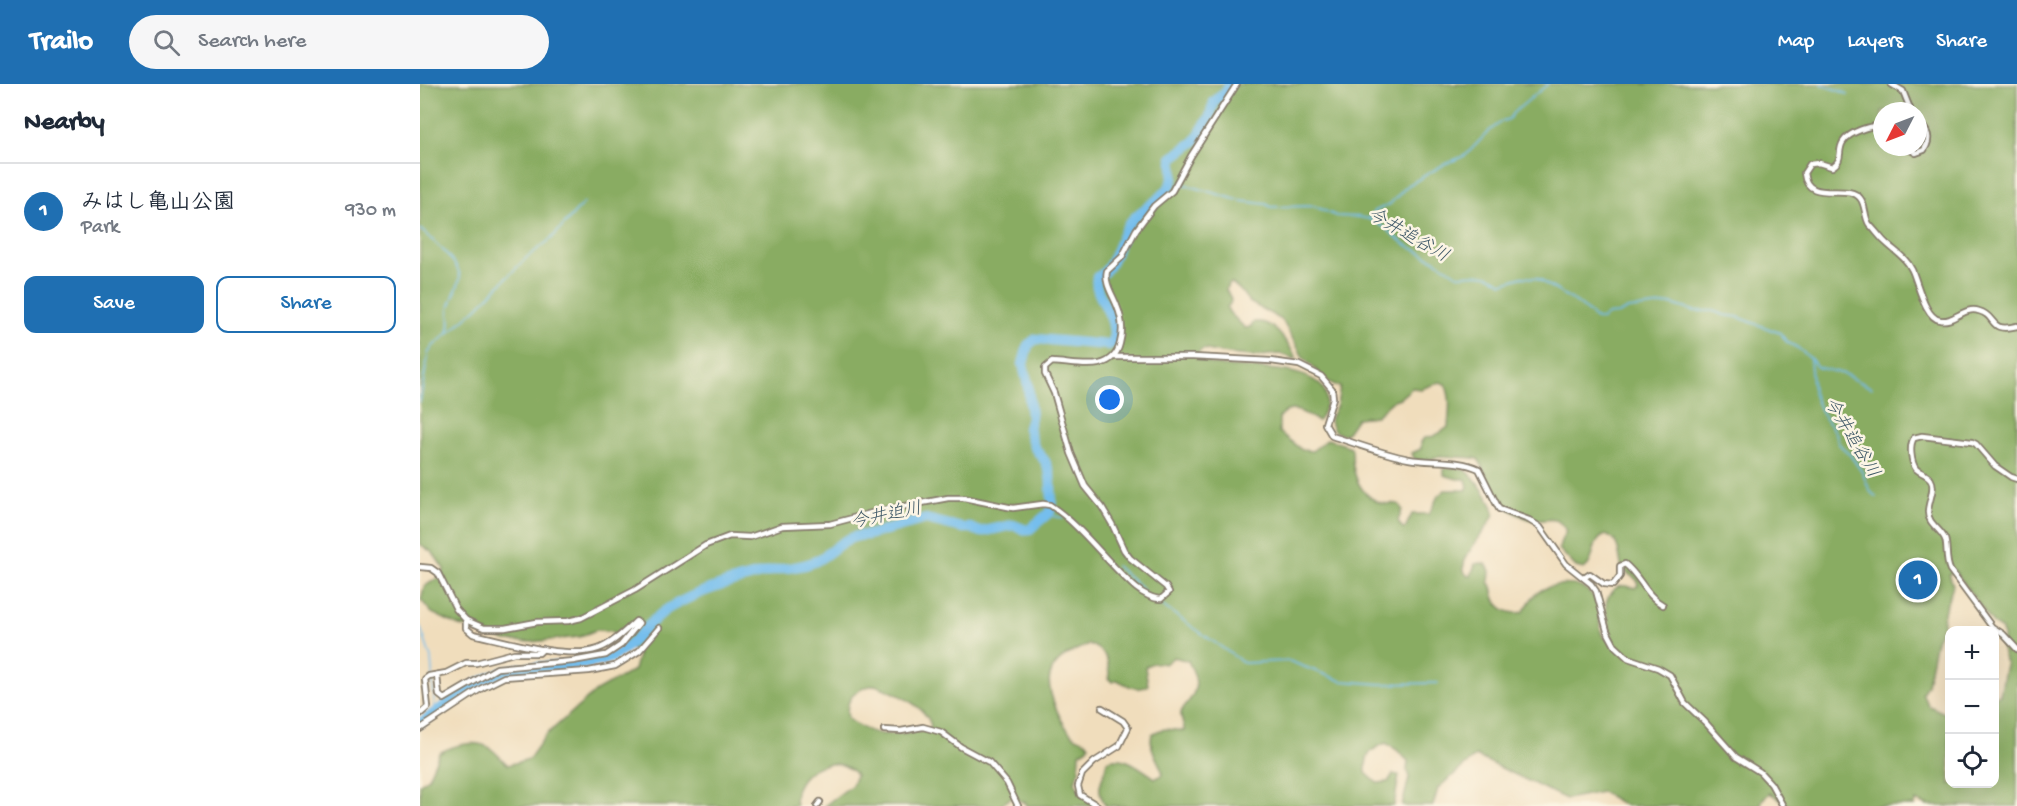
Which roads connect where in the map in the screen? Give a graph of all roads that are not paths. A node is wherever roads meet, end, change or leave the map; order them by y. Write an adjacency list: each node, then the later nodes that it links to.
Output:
1 (1237, 84): 8 (street)
2 (1892, 84): 3 (street)
3 (1907, 102)
4 (1873, 126): 7 (street)
5 (1927, 132): 6 (street)
6 (1927, 146)
7 (2017, 326)
8 (1114, 357): 11 (street); 13 (street)
9 (2017, 479): 16 (street)
10 (420, 567): 13 (street)
11 (1584, 578): 12 (street); 24 (street)
12 (1663, 605)
13 (466, 620): 15 (street)
14 (659, 628): 20 (street)
15 (543, 649): 17 (street); 17 (street)
16 (2017, 650)
17 (429, 676): 19 (street)
18 (1102, 708): 23 (street)
19 (420, 714)
20 (420, 729)
21 (884, 730): 22 (street)
22 (1018, 806)
23 (1098, 806)
24 (1783, 806)

